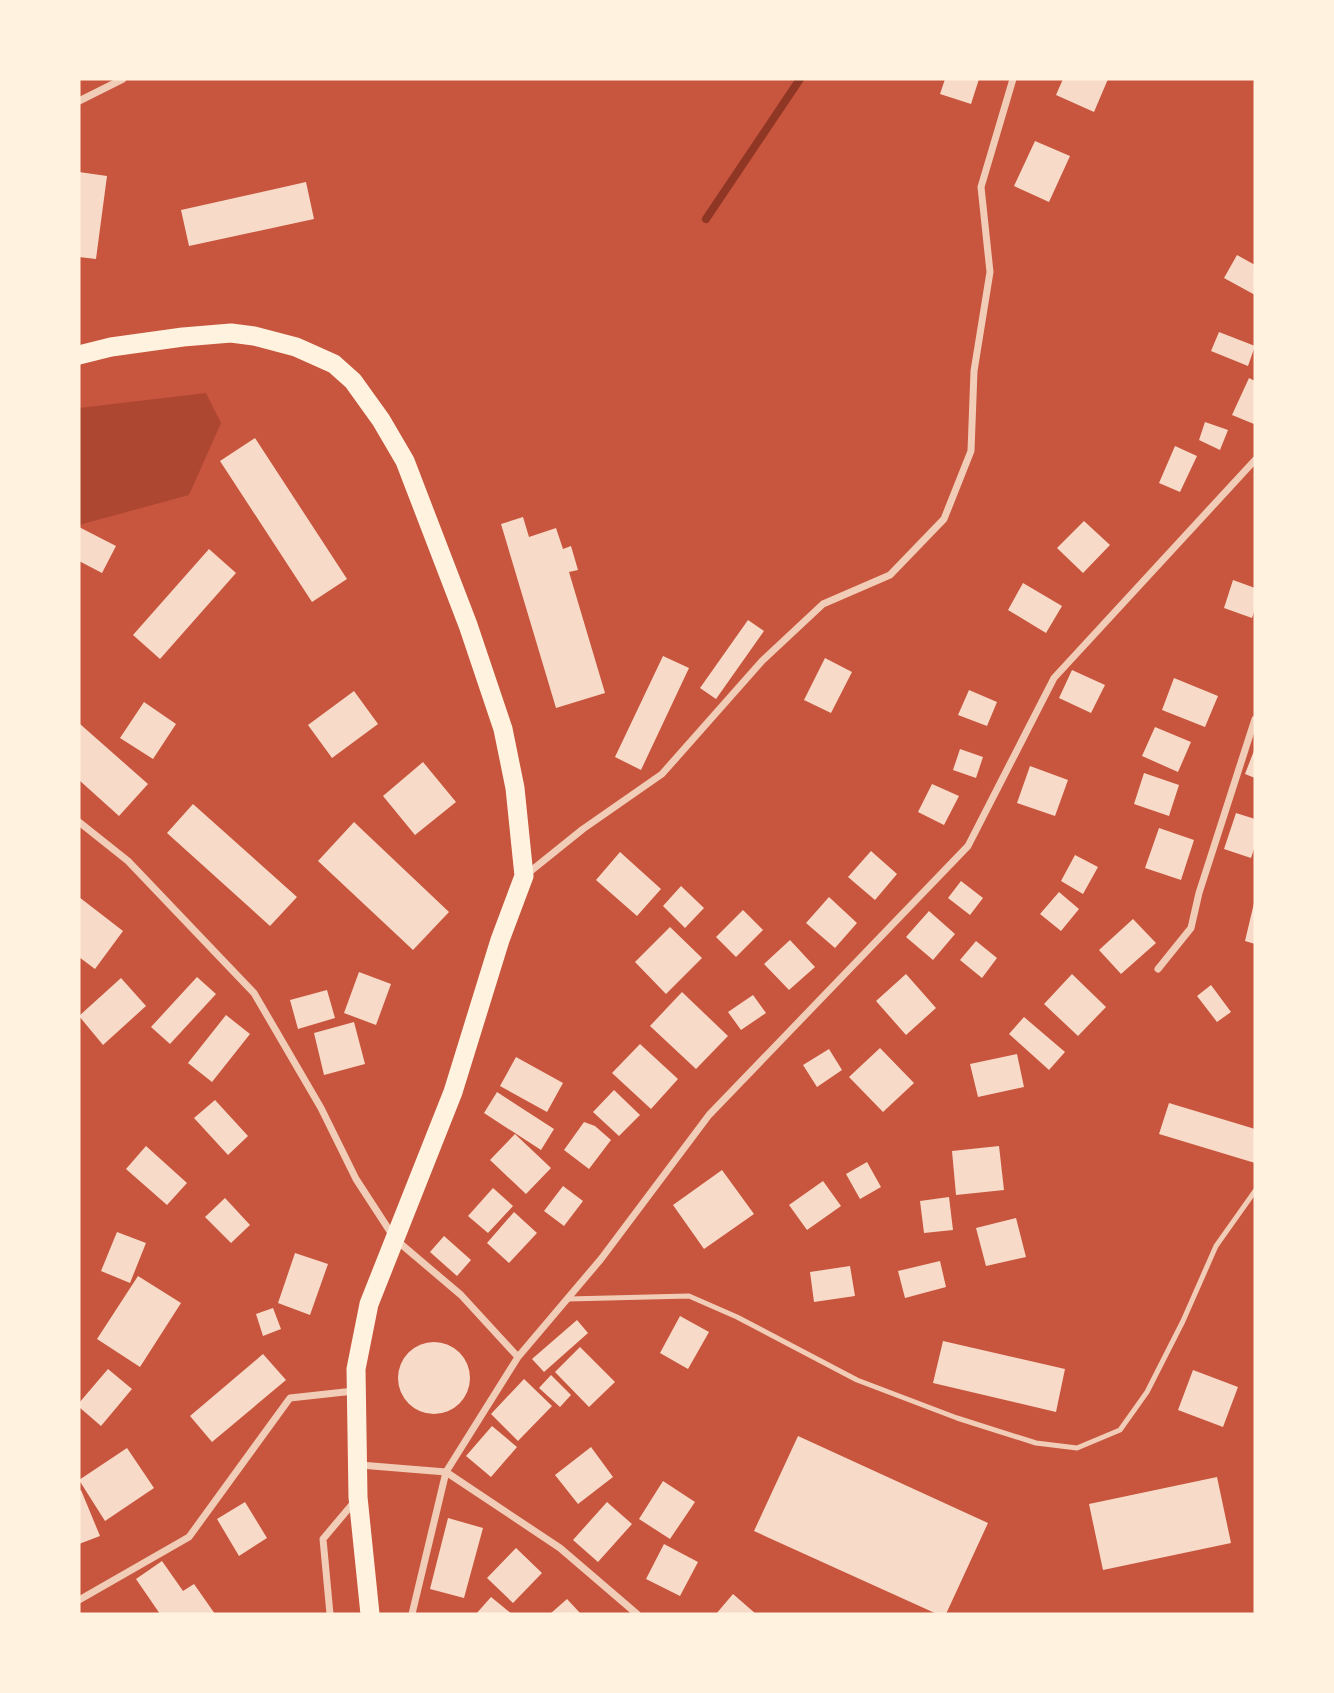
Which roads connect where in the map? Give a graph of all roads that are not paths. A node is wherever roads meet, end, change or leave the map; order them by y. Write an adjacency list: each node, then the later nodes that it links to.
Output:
1 (123, 79): 3 (street)
2 (1013, 79): 8 (street)
3 (79, 101)
4 (79, 355): 8 (highway)
5 (1255, 460): 12 (street)
6 (1255, 719): 9 (street)
7 (79, 822): 11 (street)
8 (524, 876): 11 (highway)
9 (1158, 969)
10 (1255, 1191): 12 (lane)
11 (394, 1239): 13 (street); 14 (highway)
12 (568, 1299): 13 (street)
13 (518, 1357): 16 (street)
14 (355, 1391): 15 (highway); 18 (street)
15 (357, 1465): 16 (street); 17 (highway)
16 (446, 1472): 21 (street); 22 (street)
17 (358, 1497): 19 (street); 20 (highway)
18 (79, 1601)
19 (330, 1614)
20 (370, 1614)
21 (412, 1614)
22 (638, 1614)

